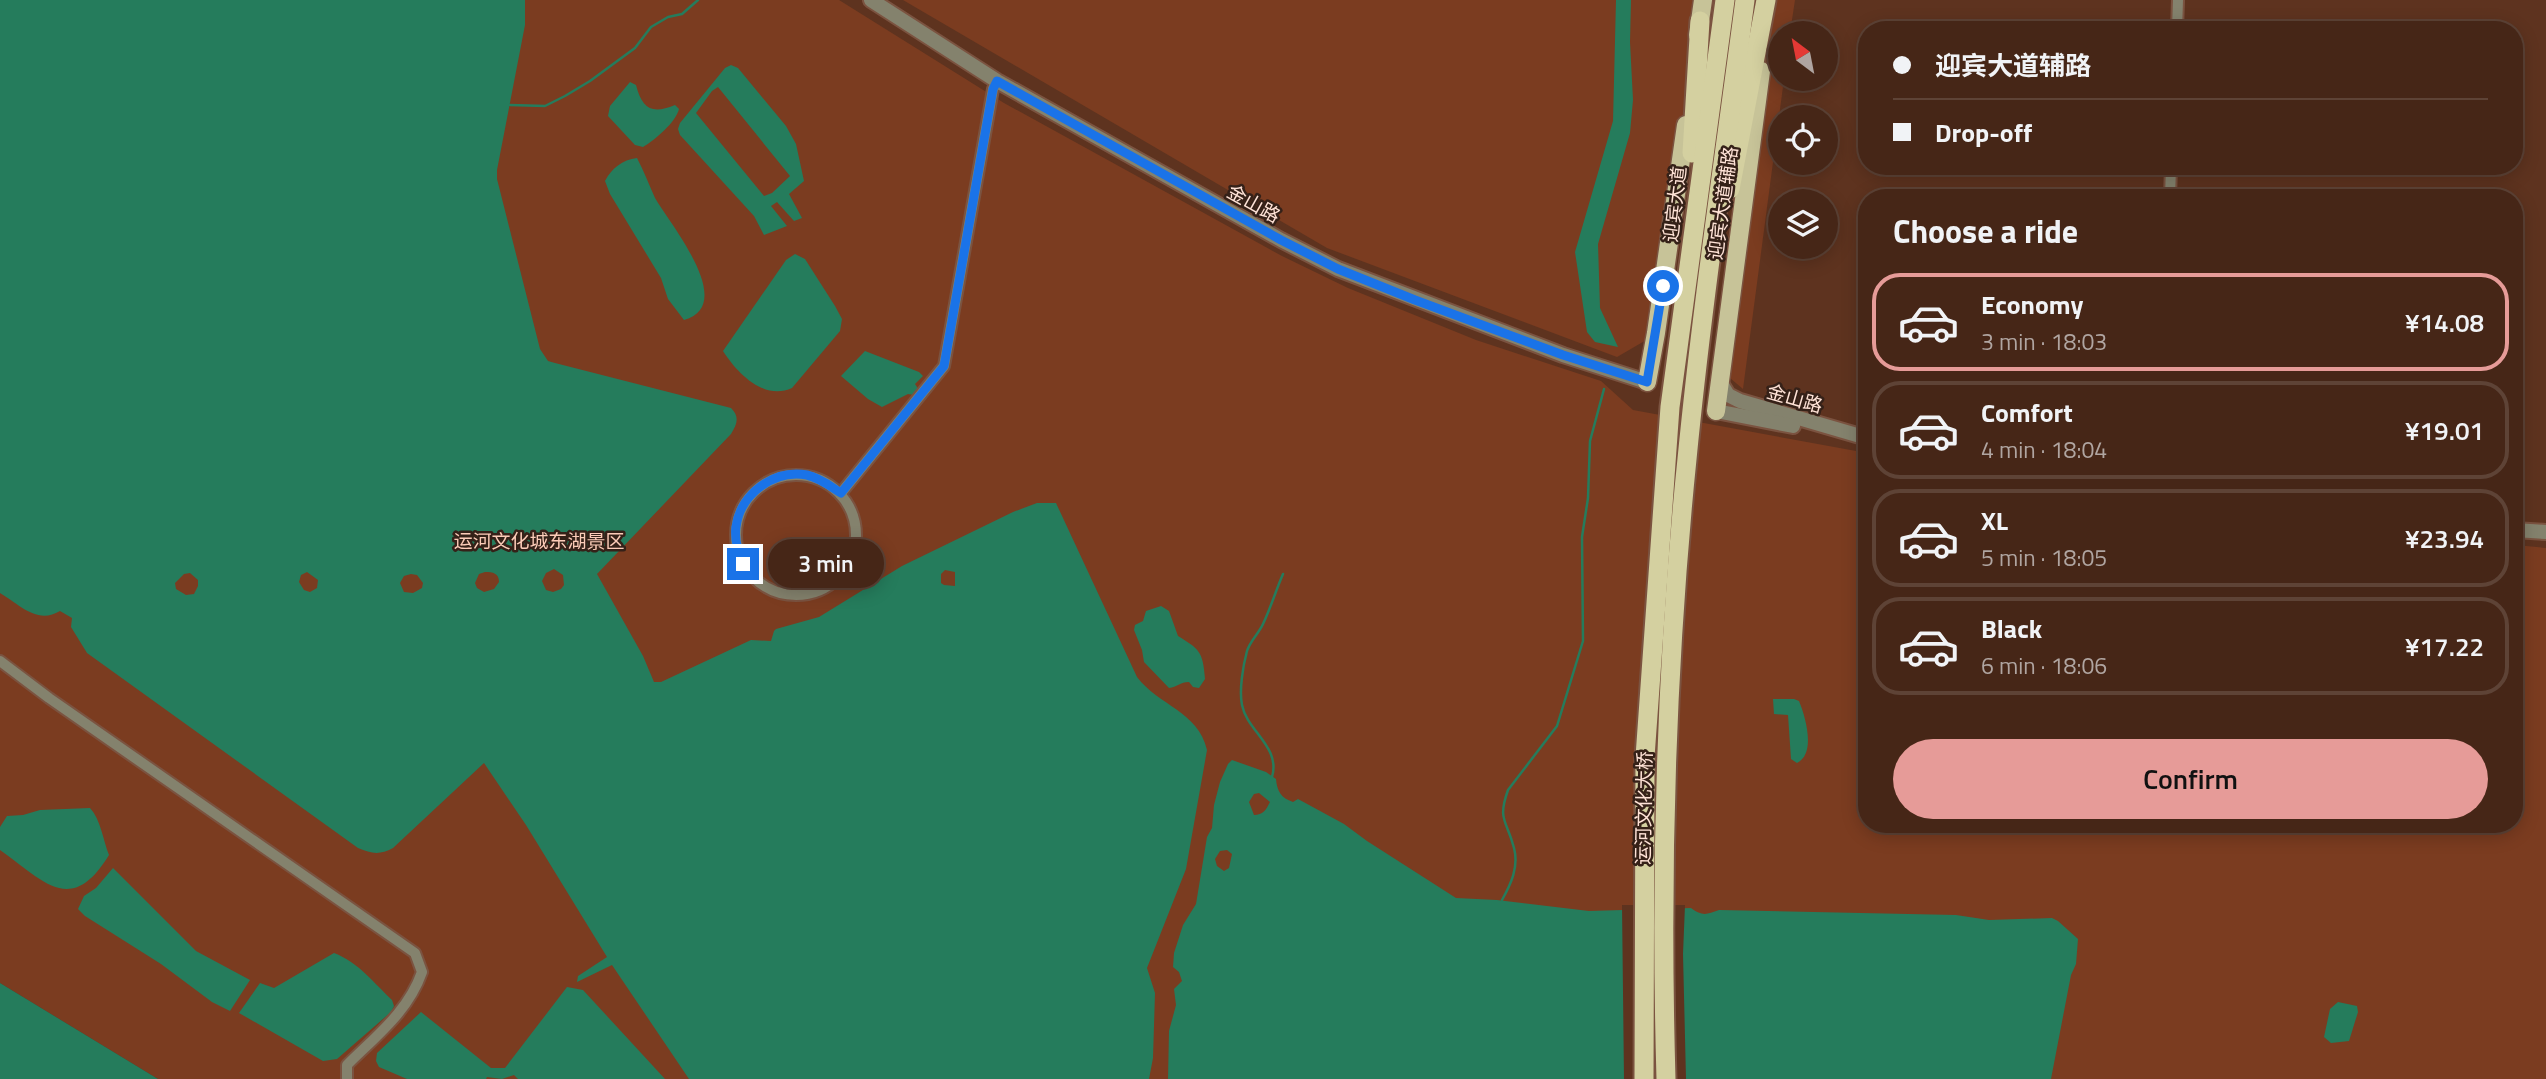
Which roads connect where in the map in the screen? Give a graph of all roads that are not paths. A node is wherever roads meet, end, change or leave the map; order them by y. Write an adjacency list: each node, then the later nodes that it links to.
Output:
1 (871, 0): 9 (street, 金山路)
2 (1703, 0): 7 (main road)
3 (1725, 0): 16 (highway, 迎宾大道)
4 (1745, 0): 15 (highway)
5 (1767, 0): 11 (main road, 迎宾大道辅路); 15 (highway)
6 (2178, 0): 8 (street)
7 (1700, 21): 10 (main road); 16 (highway)
8 (2177, 21)
9 (997, 81): 10 (street, 金山路); 17 (street)
10 (1647, 382)
11 (1720, 382): 12 (main road, 迎宾大道辅路); 13 (street, 金山路)
12 (1716, 411): 14 (street, 金山路)
13 (1858, 435)
14 (1858, 436)
15 (1686, 460): 20 (highway)
16 (1665, 471): 20 (highway, 迎宾大道)
17 (841, 493): 17 (street)
18 (2523, 531): 19 (street)
19 (2546, 532)
20 (1670, 540): 23 (highway, 运河文化大桥); 24 (highway, 运河文化大桥)
21 (0, 661): 22 (street)
22 (347, 1079)
23 (1644, 1079)
24 (1666, 1079)

